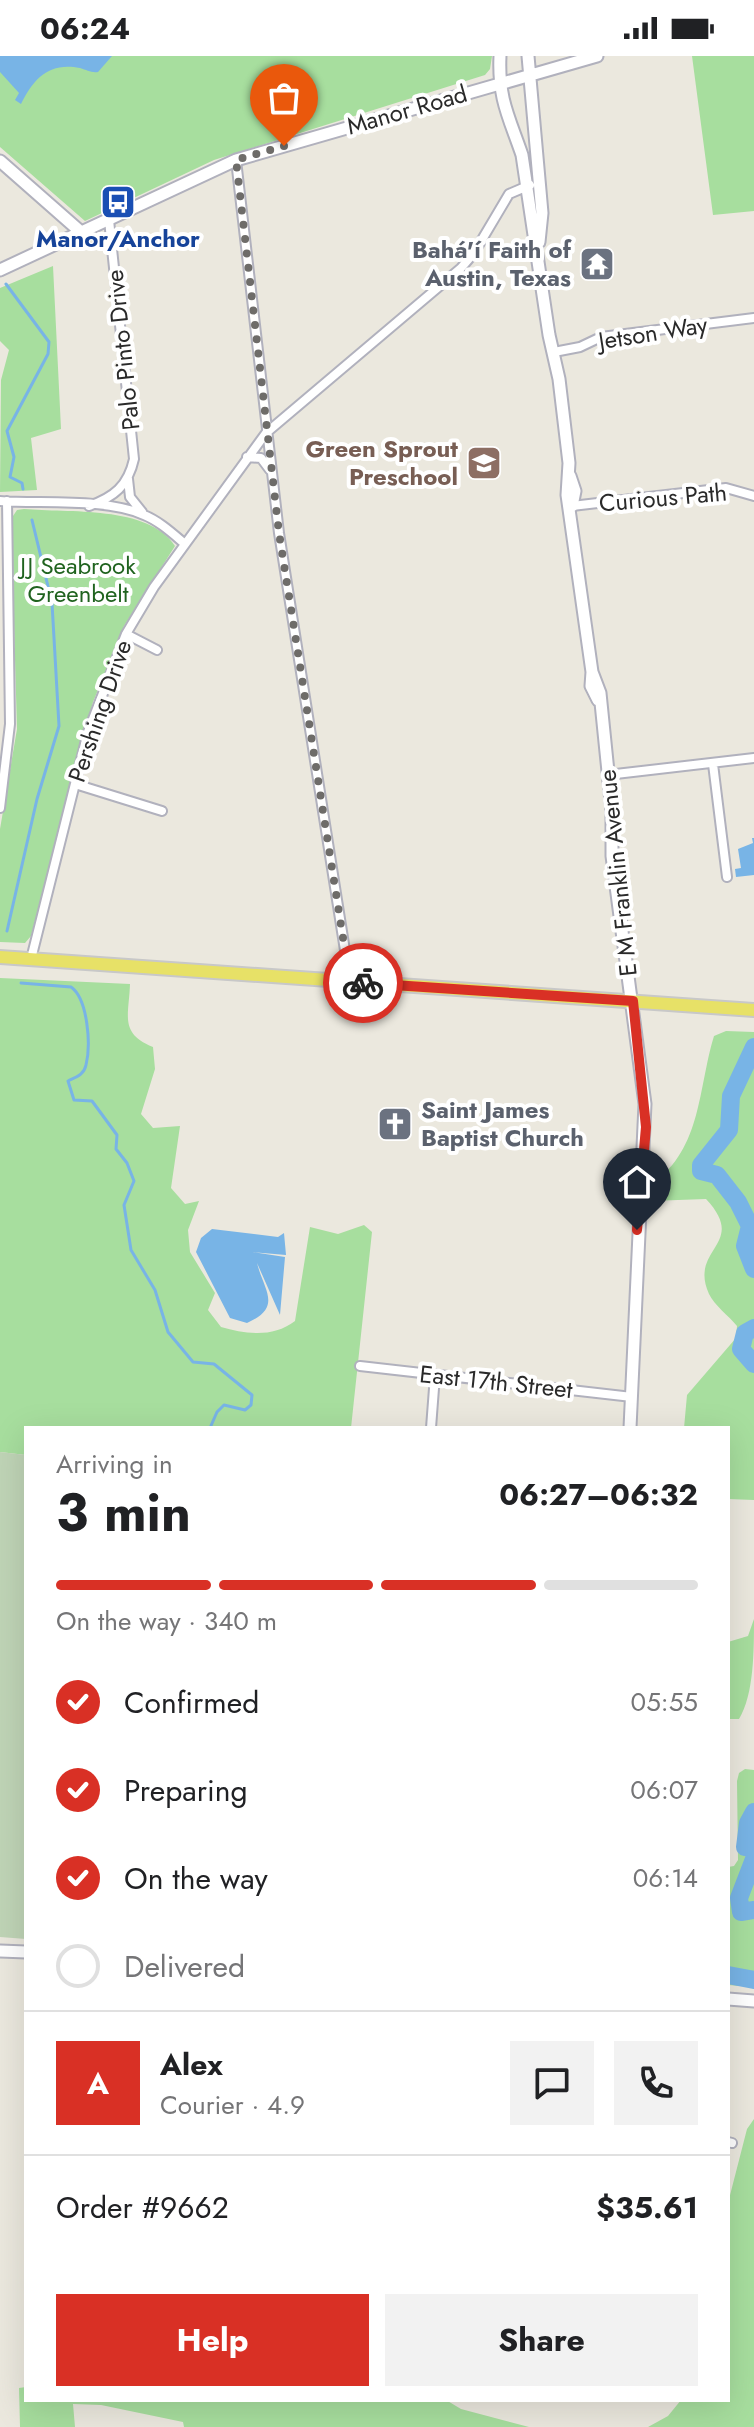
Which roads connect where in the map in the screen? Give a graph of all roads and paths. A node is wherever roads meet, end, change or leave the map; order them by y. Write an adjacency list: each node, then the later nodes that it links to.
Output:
1 (500, 56): 5 (street)
2 (528, 56): 4 (street)
3 (597, 56): 4 (street, Manor Road)
4 (527, 76): 5 (street, Manor Road); 8 (street)
5 (499, 84): 6 (street, Manor Road); 8 (street)
6 (236, 160): 9 (street, Manor Road); 14 (street)
7 (0, 161): 10 (street)
8 (531, 185): 13 (street, E M Franklin Avenue); 14 (street, Pershing Drive)
9 (109, 220): 10 (street, Manor Road); 17 (street, Palo Pinto Drive)
10 (82, 233): 11 (street, Manor Road)
11 (0, 270)
12 (754, 318): 13 (street, Jetson Way)
13 (554, 352): 21 (street, E M Franklin Avenue)
14 (266, 433): 15 (street, Pershing Drive); 16 (street)
15 (246, 457): 16 (street); 23 (street, Pershing Drive)
16 (271, 473): 35 (street)
17 (128, 479): 20 (street); 22 (street)
18 (754, 496): 21 (street, Curious Path)
19 (4, 501): 20 (street); 30 (street)
20 (89, 506): 22 (street)
21 (572, 506): 28 (street, E M Franklin Avenue)
22 (146, 515): 23 (street)
23 (185, 544): 24 (street, Pershing Drive)
24 (126, 634): 25 (street); 29 (street, Pershing Drive)
25 (157, 650)
26 (754, 758): 27 (street)
27 (713, 764): 28 (street); 32 (street)
28 (607, 775): 36 (street, E M Franklin Avenue)
29 (75, 784): 31 (street); 34 (street, Pershing Drive)
30 (0, 807)
31 (162, 811)
32 (727, 877)
33 (0, 957): 34 (main road)
34 (31, 959): 35 (main road)
35 (350, 982): 36 (main road)
36 (633, 1001): 37 (main road); 40 (street, E M Franklin Avenue)
37 (754, 1010)
38 (360, 1366): 39 (street, East 17th Street)
39 (435, 1375): 40 (street, East 17th Street); 41 (street)
40 (632, 1397): 42 (street, E M Franklin Avenue)
41 (431, 1426)
42 (630, 1426)
43 (0, 1951): 44 (street)
44 (24, 1952)
45 (730, 1999): 46 (street)
46 (754, 2001)

